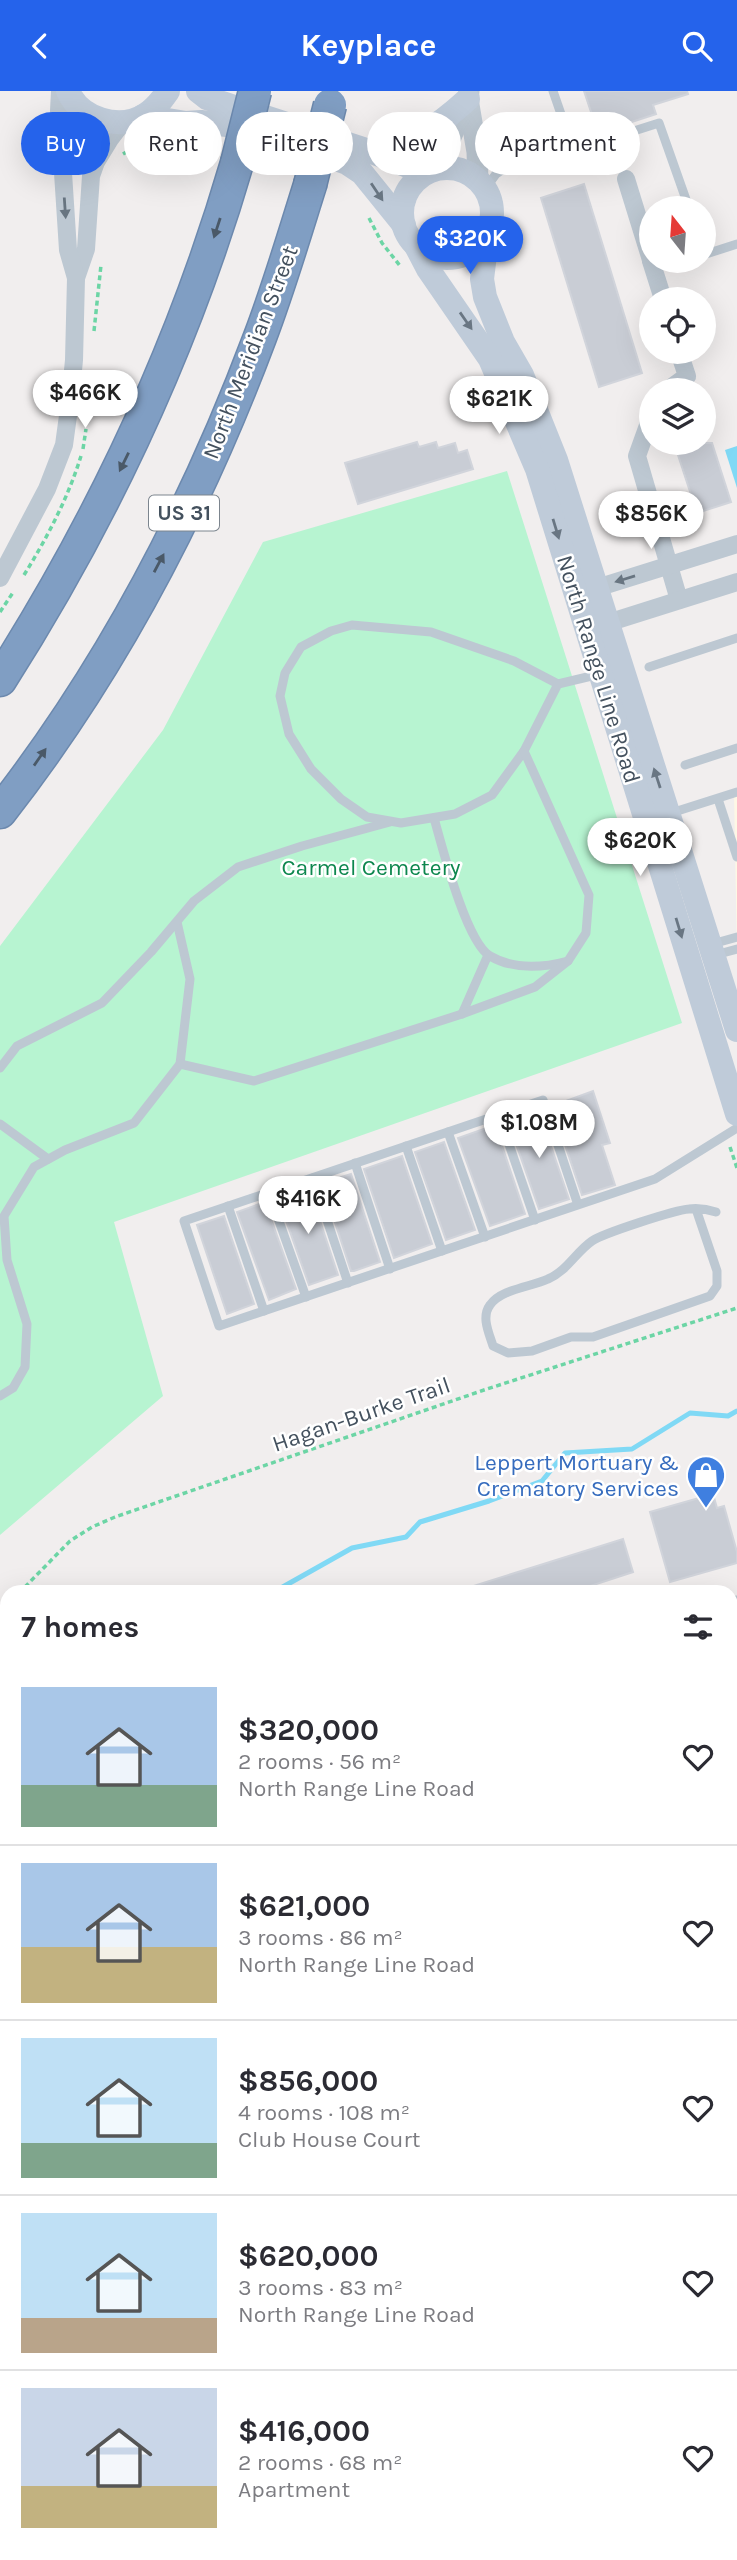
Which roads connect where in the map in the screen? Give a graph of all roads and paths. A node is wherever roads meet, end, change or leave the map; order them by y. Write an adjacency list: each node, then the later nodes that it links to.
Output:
1 (60, 91): 33 (street, one-way to 33)
2 (68, 91): 13 (main road, North Range Line Road)
3 (168, 91): 9 (main road)
4 (198, 91): 17 (main road)
5 (255, 91): 46 (highway, one-way to 46, bridge)
6 (553, 91): 12 (lane)
7 (469, 95): 10 (main road); 11 (street); 24 (street)
8 (332, 98): 53 (highway, North Meridian Street / US 31, one-way to 8, bridge)
9 (146, 112)
10 (450, 112)
11 (460, 112)
12 (560, 112)
13 (124, 120)
14 (124, 127): 33 (street)
15 (222, 127): 29 (main road, North Range Line Road, one-way to 29)
16 (640, 129): 25 (lane)
17 (367, 150)
18 (124, 153): 19 (path)
19 (120, 156)
20 (461, 171): 24 (main road)
21 (426, 175): 29 (main road)
22 (495, 175): 24 (lane)
23 (626, 179): 27 (street)
24 (481, 185): 28 (main road)
25 (685, 196)
26 (364, 209): 32 (path)
27 (639, 221)
28 (488, 231): 29 (main road); 40 (main road, North Range Line Road)
29 (409, 235): 40 (main road, North Range Line Road, one-way to 40)
30 (737, 244): 31 (lane)
31 (716, 251)
32 (404, 270)
33 (76, 278): 36 (street)
34 (639, 450): 37 (street)
35 (737, 544): 37 (street)
36 (5, 558): 38 (street)
37 (670, 565): 40 (street, one-way to 40); 41 (street)
38 (0, 578)
39 (737, 582): 41 (street)
40 (587, 591): 42 (main road, North Range Line Road)
41 (679, 600): 42 (street)
42 (598, 626): 45 (main road, North Range Line Road); 55 (main road, North Range Line Road, one-way to 42)
43 (737, 638): 44 (lane)
44 (649, 667)
45 (602, 674): 47 (lane); 55 (main road, North Range Line Road)
46 (0, 680)
47 (558, 684): 49 (lane); 56 (lane)
48 (737, 748): 50 (lane)
49 (524, 751): 54 (lane); 62 (lane)
50 (685, 765)
51 (737, 792): 52 (lane)
52 (718, 799): 55 (lane); 57 (lane)
53 (0, 812)
54 (433, 818): 56 (lane); 61 (lane)
55 (657, 818): 60 (main road, North Range Line Road); 64 (main road, North Range Line Road, one-way to 64)
56 (393, 821): 58 (lane)
57 (737, 857)
58 (177, 922): 65 (lane); 66 (lane)
59 (737, 937): 60 (lane)
60 (721, 950): 64 (main road, North Range Line Road)
61 (488, 955): 62 (lane); 63 (lane)
62 (568, 961): 63 (lane)
63 (462, 1014): 65 (lane)
64 (730, 1028): 67 (main road, North Range Line Road)
65 (180, 1064): 74 (lane)
66 (0, 1068)
67 (733, 1087): 68 (main road, North Range Line Road)
68 (737, 1114)
69 (499, 1115): 72 (lane); 78 (lane); 82 (lane)
70 (0, 1124): 74 (lane)
71 (737, 1128): 78 (lane)
72 (449, 1132): 73 (lane); 83 (lane)
73 (405, 1146): 75 (lane); 84 (lane)
74 (48, 1159): 90 (lane)
75 (355, 1163): 76 (lane); 85 (lane)
76 (313, 1178): 77 (lane); 86 (lane)
77 (269, 1193): 79 (lane); 87 (lane)
78 (578, 1205): 82 (lane)
79 (228, 1206): 89 (lane); 89 (lane)
80 (696, 1209): 80 (lane); 81 (lane)
81 (716, 1212)
82 (535, 1220): 83 (lane)
83 (485, 1237): 84 (lane)
84 (442, 1251): 85 (lane)
85 (390, 1269): 86 (lane)
86 (348, 1283): 87 (lane)
87 (306, 1297): 89 (lane)
88 (737, 1308): 91 (path, Hagan-Burke Trail)
89 (264, 1311)
90 (0, 1396)
91 (27, 1585)

